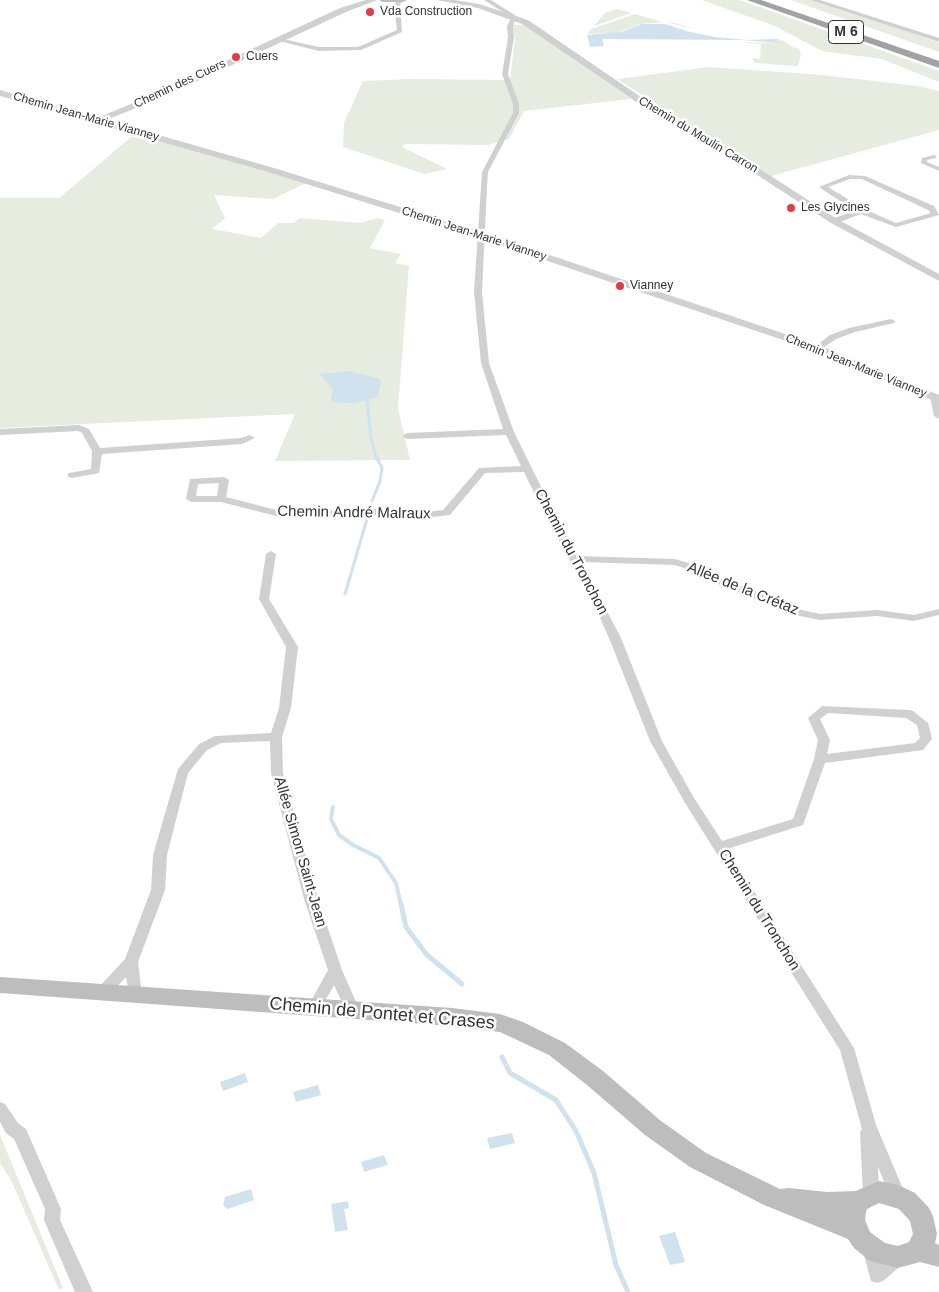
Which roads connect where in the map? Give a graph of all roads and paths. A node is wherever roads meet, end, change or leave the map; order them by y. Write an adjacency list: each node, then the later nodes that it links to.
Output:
1 (441, 0): 8 (street)
2 (752, 0): 15 (highway, M 6)
3 (773, 0): 14 (highway, M 6)
4 (814, 0): 13 (street)
5 (372, 1): 6 (street, Chemin des Cuers); 12 (street, Chemin des Cuers)
6 (393, 1): 12 (street)
7 (488, 1): 8 (street); 10 (street, Chemin du Moulin Carron)
8 (475, 6): 9 (street)
9 (507, 15): 10 (street); 11 (street)
10 (518, 19): 11 (street); 21 (street, Chemin du Moulin Carron)
11 (510, 28): 22 (street, Chemin du Tronchon)
12 (278, 40): 17 (street, Chemin des Cuers)
13 (939, 40)
14 (939, 58)
15 (939, 65)
16 (0, 92): 17 (street, Chemin Jean-Marie Vianney)
17 (100, 120): 22 (street, Chemin Jean-Marie Vianney)
18 (934, 157): 19 (street)
19 (939, 169)
20 (861, 211): 20 (street); 21 (street)
21 (834, 221): 23 (street, Chemin du Moulin Carron)
22 (480, 235): 25 (street, Chemin Jean-Marie Vianney); 28 (street, Chemin du Tronchon)
23 (939, 278)
24 (891, 321): 25 (street)
25 (817, 348): 26 (street, Chemin Jean-Marie Vianney)
26 (937, 398): 27 (street)
27 (939, 416)
28 (509, 432): 30 (street); 33 (street, Chemin du Tronchon)
29 (1, 435): 32 (street)
30 (407, 436)
31 (250, 438): 32 (street)
32 (97, 451): 34 (street)
33 (527, 469): 35 (street, Chemin André Malraux); 37 (street, Chemin du Tronchon)
34 (72, 475)
35 (221, 499)
36 (271, 554): 39 (street, Allée Simon Saint-Jean)
37 (575, 560): 38 (street, Allée de la Crétaz); 41 (street, Chemin du Tronchon)
38 (939, 612)
39 (276, 737): 42 (street); 43 (street, Allée Simon Saint-Jean)
40 (820, 759): 40 (street); 41 (street)
41 (719, 847): 50 (street, Chemin du Tronchon)
42 (131, 962): 45 (street); 46 (street)
43 (335, 970): 47 (street); 48 (street, Allée Simon Saint-Jean)
44 (0, 985): 45 (main road, Chemin de Pontet et Crases)
45 (102, 993): 46 (main road, Chemin de Pontet et Crases)
46 (135, 995): 47 (main road, Chemin de Pontet et Crases)
47 (314, 1008): 48 (main road, Chemin de Pontet et Crases)
48 (353, 1011): 52 (main road, Chemin de Pontet et Crases)
49 (0, 1110): 57 (street)
50 (868, 1125): 51 (street, Chemin du Tronchon); 53 (street, Chemin du Tronchon)
51 (898, 1196): 53 (main road, Chemin de Pontet et Crases); 54 (main road, Chemin de Pontet et Crases)
52 (772, 1198): 53 (main road, Chemin de Pontet et Crases); 55 (main road, Chemin de Pontet et Crases)
53 (865, 1198): 55 (main road)
54 (932, 1230): 56 (main road, Chemin de Pontet et Crases)
55 (863, 1240): 56 (main road, Chemin de Pontet et Crases)
56 (918, 1254)
57 (84, 1292)

